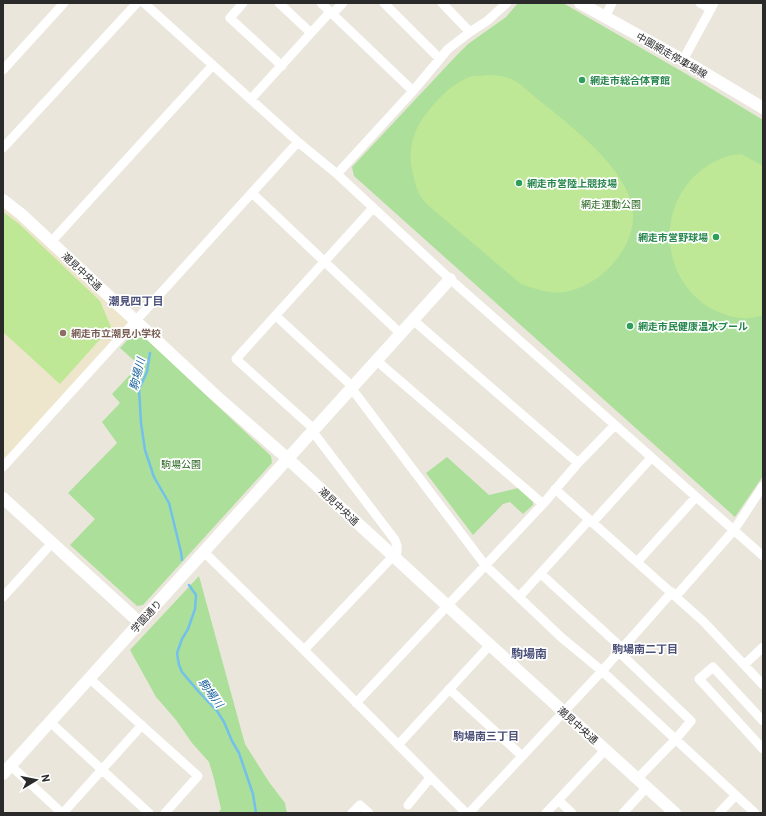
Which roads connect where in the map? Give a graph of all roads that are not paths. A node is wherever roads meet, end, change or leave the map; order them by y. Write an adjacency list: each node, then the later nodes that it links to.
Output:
1 (64, 3): 23 (street)
2 (137, 3): 28 (street)
3 (243, 3): 22 (street)
4 (279, 3): 18 (street)
5 (321, 3): 15 (street)
6 (343, 3): 15 (street)
7 (384, 3): 19 (street)
8 (442, 3): 17 (street)
9 (507, 3): 17 (street)
10 (580, 3): 16 (street, 中園網走停車場線)
11 (612, 3): 16 (street)
12 (700, 3): 14 (street)
13 (146, 4): 21 (street)
14 (712, 6): 20 (street)
15 (331, 13): 18 (street); 24 (street)
16 (605, 17): 20 (street, 中園網走停車場線)
17 (470, 32): 19 (street)
18 (311, 33): 22 (street)
19 (440, 59): 24 (street)
20 (683, 60): 26 (street, 中園網走停車場線)
21 (213, 65): 25 (street); 33 (street)
22 (282, 66): 25 (street)
23 (3, 70)
24 (413, 90): 29 (street)
25 (251, 100): 27 (street)
26 (763, 108)
27 (298, 142): 29 (street); 30 (street)
28 (3, 148)
29 (337, 174): 32 (street)
30 (252, 193): 34 (street); 37 (street)
31 (3, 200): 33 (street, 潮見中央通)
32 (374, 208): 34 (street); 35 (street)
33 (51, 242): 37 (street, 潮見中央通)
34 (325, 261): 36 (street); 39 (street)
35 (450, 279): 38 (street, 学園通り); 42 (street)
36 (276, 316): 41 (street); 43 (street)
37 (136, 320): 45 (street, 潮見中央通); 47 (street)
38 (413, 320): 39 (street, 学園通り); 46 (street)
39 (401, 334): 40 (street, 学園通り)
40 (377, 361): 41 (street, 学園通り); 52 (street)
41 (353, 388): 43 (street, 学園通り); 60 (street)
42 (615, 425): 44 (street); 46 (street)
43 (314, 431): 45 (street, 学園通り); 57 (street)
44 (651, 458): 50 (street); 53 (street)
45 (288, 459): 56 (street, 学園通り); 57 (street, 潮見中央通)
46 (578, 463): 49 (street)
47 (3, 467)
48 (763, 486): 54 (street)
49 (555, 490): 52 (street); 53 (street)
50 (696, 497): 54 (street); 59 (street)
51 (4, 502): 55 (street)
52 (542, 504): 60 (street)
53 (591, 521): 59 (street); 61 (street)
54 (734, 530): 58 (street); 62 (street)
55 (52, 543): 63 (street); 66 (street)
56 (204, 552): 66 (street, 学園通り); 69 (street)
57 (393, 556): 65 (street, 潮見中央通); 69 (street)
58 (763, 556)
59 (637, 562): 62 (street)
60 (485, 564): 64 (street); 65 (street)
61 (541, 574): 64 (street); 70 (street)
62 (674, 594): 70 (street); 71 (street)
63 (3, 597)
64 (519, 597): 72 (street)
65 (447, 606): 67 (street, 潮見中央通); 76 (street)
66 (140, 623): 73 (street, 学園通り)
67 (490, 645): 75 (street); 77 (street, 潮見中央通)
68 (763, 647): 71 (street)
69 (304, 650): 76 (street)
70 (620, 650): 72 (street); 81 (street)
71 (744, 665): 74 (street)
72 (602, 671): 77 (street); 81 (street)
73 (90, 678): 79 (street, 学園通り); 80 (street)
74 (763, 685)
75 (449, 689): 82 (street); 85 (street)
76 (356, 703): 82 (street)
77 (564, 711): 83 (street, 潮見中央通); 85 (street)
78 (763, 721): 84 (street)
79 (50, 722): 86 (street, 学園通り); 87 (street)
80 (142, 725): 87 (street); 96 (street)
81 (676, 739): 89 (street); 91 (street)
82 (398, 745): 88 (street)
83 (606, 749): 89 (street, 潮見中央通); 92 (street)
84 (763, 749)
85 (522, 756): 100 (street)
86 (7, 769): 94 (street)
87 (102, 770): 94 (street); 95 (street)
88 (430, 778): 93 (street); 99 (street)
89 (638, 778): 90 (street, 潮見中央通)
90 (647, 787): 103 (street); 104 (street, 潮見中央通)
91 (736, 795): 105 (street); 106 (street)
92 (558, 800): 101 (street); 102 (street)
93 (408, 805)
94 (67, 812)
95 (149, 813)
96 (165, 813)
97 (352, 813): 98 (street)
98 (369, 813)
99 (466, 813)
100 (469, 813)
101 (546, 813)
102 (572, 813)
103 (623, 813)
104 (675, 813)
105 (719, 813)
106 (755, 813)

